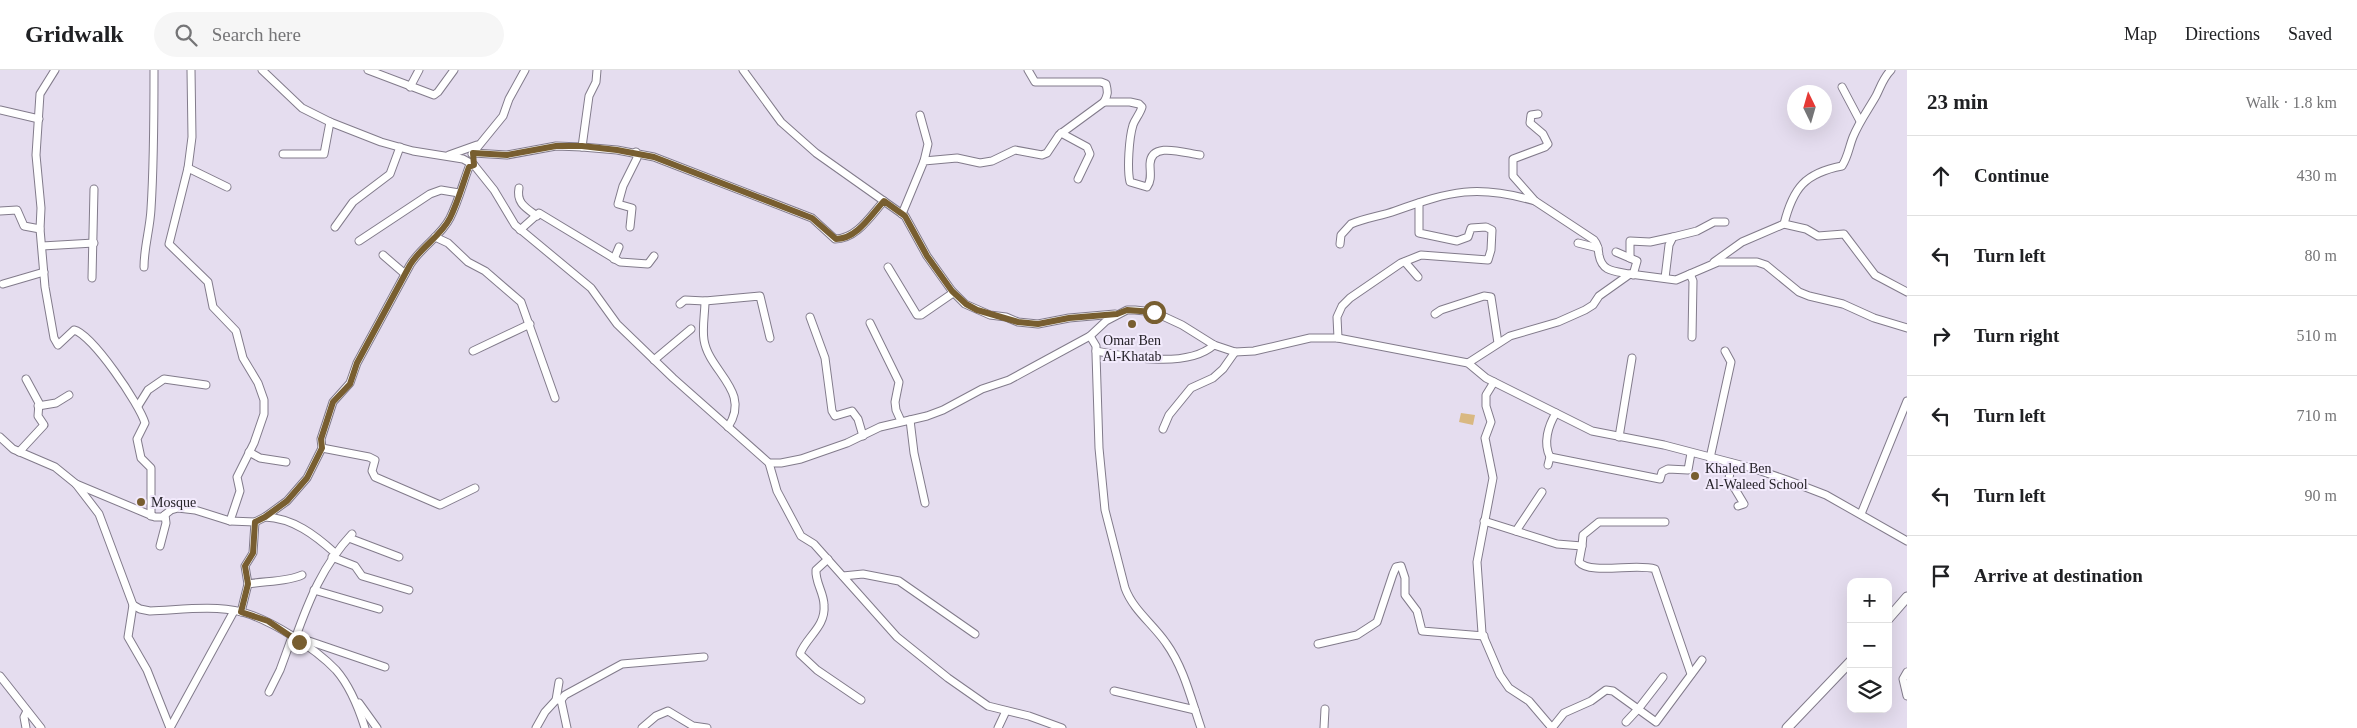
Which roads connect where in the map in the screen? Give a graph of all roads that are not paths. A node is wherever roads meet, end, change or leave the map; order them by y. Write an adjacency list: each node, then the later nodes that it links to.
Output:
1 (55, 70): 20 (street)
2 (154, 70): 66 (street)
3 (191, 70): 32 (street)
4 (262, 70): 22 (street)
5 (368, 70): 13 (street)
6 (419, 70): 14 (street)
7 (454, 70): 14 (street)
8 (525, 70): 28 (street)
9 (597, 70): 24 (street)
10 (742, 70): 38 (street)
11 (1028, 70): 16 (street)
12 (1892, 70): 21 (street)
13 (382, 72): 14 (street)
14 (410, 87)
15 (1842, 87): 21 (street)
16 (1104, 102): 23 (street); 29 (street)
17 (0, 110): 20 (street)
18 (1538, 114): 39 (street)
19 (920, 115): 30 (street)
20 (39, 119): 48 (street)
21 (1860, 121): 45 (street)
22 (330, 122): 25 (street); 27 (street)
23 (1061, 133): 30 (street); 33 (street)
24 (582, 146): 26 (street); 28 (street)
25 (400, 147): 28 (street); 46 (street)
26 (636, 152): 38 (street); 47 (street)
27 (283, 154)
28 (468, 154): 31 (street)
29 (1200, 155)
30 (924, 161): 42 (street)
31 (474, 165): 37 (street); 49 (street)
32 (188, 168): 34 (street); 119 (street)
33 (1078, 179)
34 (227, 187)
35 (519, 188): 43 (street)
36 (94, 189): 54 (street)
37 (459, 193): 50 (street); 52 (street)
38 (884, 201): 42 (street)
39 (1535, 201): 40 (street); 58 (street)
40 (1419, 203): 55 (street); 64 (street)
41 (0, 211): 48 (street)
42 (902, 214): 76 (street)
43 (536, 216): 49 (street); 63 (street)
44 (1726, 222): 51 (street)
45 (1784, 224): 65 (street); 77 (street)
46 (335, 227)
47 (630, 227)
48 (40, 229): 56 (street)
49 (520, 230): 99 (street)
50 (435, 237): 69 (street); 85 (street)
51 (1673, 237): 62 (street); 74 (street)
52 (359, 241)
53 (1578, 243): 58 (street)
54 (94, 244): 56 (street); 72 (street)
55 (1340, 244)
56 (42, 246): 68 (street)
57 (619, 247): 63 (street)
58 (1598, 248): 70 (street)
59 (1616, 252): 62 (street)
60 (382, 255): 69 (street)
61 (654, 256): 63 (street)
62 (1630, 258): 70 (street)
63 (614, 259)
64 (1405, 262): 73 (street); 91 (street)
65 (1707, 266): 71 (street); 86 (street)
66 (144, 267)
67 (888, 268): 76 (street)
68 (44, 272): 75 (street); 108 (street)
69 (405, 274): 117 (street)
70 (1631, 274): 74 (street); 92 (street)
71 (1690, 274): 74 (street); 89 (street)
72 (92, 278)
73 (1418, 278)
74 (1665, 278)
75 (3, 284)
76 (954, 292): 82 (street)
77 (1907, 292)
78 (705, 301): 79 (street); 90 (street); 112 (street)
79 (680, 304)
80 (1117, 314): 82 (street); 88 (street); 93 (street)
81 (1435, 314): 92 (street)
82 (1091, 316): 88 (street)
83 (810, 317): 114 (street)
84 (870, 323): 111 (street)
85 (530, 324): 94 (street); 105 (street)
86 (1907, 328)
87 (691, 329): 99 (street)
88 (1092, 334): 95 (street); 110 (street)
89 (1692, 337)
90 (770, 338)
91 (1338, 338): 96 (street); 100 (street)
92 (1498, 343): 100 (street)
93 (1214, 345): 95 (street); 96 (street)
94 (474, 351)
95 (1096, 351): 178 (street)
96 (1235, 352): 113 (street)
97 (1725, 352): 122 (street)
98 (1632, 358): 116 (street)
99 (654, 360): 112 (street)
100 (1468, 363): 102 (street)
101 (26, 379): 107 (street)
102 (1494, 382): 109 (street); 137 (street)
103 (206, 385): 108 (street)
104 (68, 395): 107 (street)
105 (555, 398)
106 (1907, 401): 132 (street)
107 (38, 406): 118 (street)
108 (138, 406): 134 (street)
109 (1556, 413): 116 (street); 121 (street)
110 (910, 420): 111 (street); 130 (street)
111 (901, 421): 114 (street)
112 (728, 427): 124 (street)
113 (1164, 429)
114 (863, 436): 124 (street)
115 (0, 437): 118 (street)
116 (1619, 437): 120 (street)
117 (322, 448): 128 (street); 135 (street)
118 (19, 452): 127 (street)
119 (249, 452): 123 (street); 136 (street)
120 (1691, 453): 121 (street); 122 (street)
121 (1550, 457): 126 (street)
122 (1710, 458): 125 (street)
123 (286, 462)
124 (769, 463): 146 (street)
125 (1731, 463): 131 (street); 132 (street)
126 (1548, 465)
127 (76, 484): 134 (street); 153 (street)
128 (475, 488)
129 (1542, 492): 140 (street)
130 (925, 503)
131 (1738, 506)
132 (1861, 514): 141 (street)
133 (165, 515): 134 (street); 136 (street); 142 (street)
134 (151, 516)
135 (265, 517): 138 (street); 144 (street)
136 (230, 521): 138 (street)
137 (1484, 521): 140 (street); 158 (street)
138 (255, 522): 149 (street)
139 (1665, 522): 143 (street)
140 (1516, 531): 143 (street)
141 (1907, 541)
142 (160, 546)
143 (1582, 546): 166 (street)
144 (334, 555): 145 (street); 150 (street); 151 (street)
145 (398, 558)
146 (828, 559): 148 (street); 175 (street)
147 (302, 575): 149 (street)
148 (843, 576): 157 (street); 180 (street)
149 (248, 584): 155 (street)
150 (314, 590): 154 (street); 159 (street)
151 (409, 590)
152 (1907, 597): 156 (main road)
153 (133, 604): 155 (street); 184 (street)
154 (379, 609)
155 (237, 612): 159 (street); 184 (street)
156 (1892, 614)
157 (975, 634)
158 (1484, 636): 160 (street); 195 (street)
159 (295, 639): 164 (street); 170 (street); 172 (street)
160 (1318, 644)
161 (704, 657): 174 (street)
162 (1702, 660): 166 (street)
163 (1847, 666): 196 (main road)
164 (386, 667)
165 (1907, 672): 173 (street)
166 (1691, 674): 176 (street)
167 (0, 676): 179 (street)
168 (1663, 677): 176 (street)
169 (558, 682): 174 (street)
170 (348, 689): 185 (street); 186 (street)
171 (1114, 691): 178 (street)
172 (269, 692)
173 (1907, 696)
174 (559, 700): 187 (street); 188 (street)
175 (861, 700)
176 (1639, 708): 181 (street); 195 (street)
177 (1325, 709): 194 (street)
178 (1195, 710): 193 (street)
179 (27, 711): 182 (street); 183 (street)
180 (1006, 711): 191 (street); 192 (street)
181 (1626, 722)
182 (26, 728)
183 (40, 728)
184 (170, 728)
185 (365, 728)
186 (374, 728)
187 (536, 728)
188 (567, 728)
189 (642, 728): 190 (street)
190 (707, 728)
191 (998, 728)
192 (1062, 728)
193 (1201, 728)
194 (1324, 728)
195 (1552, 728)
196 (1787, 728)

